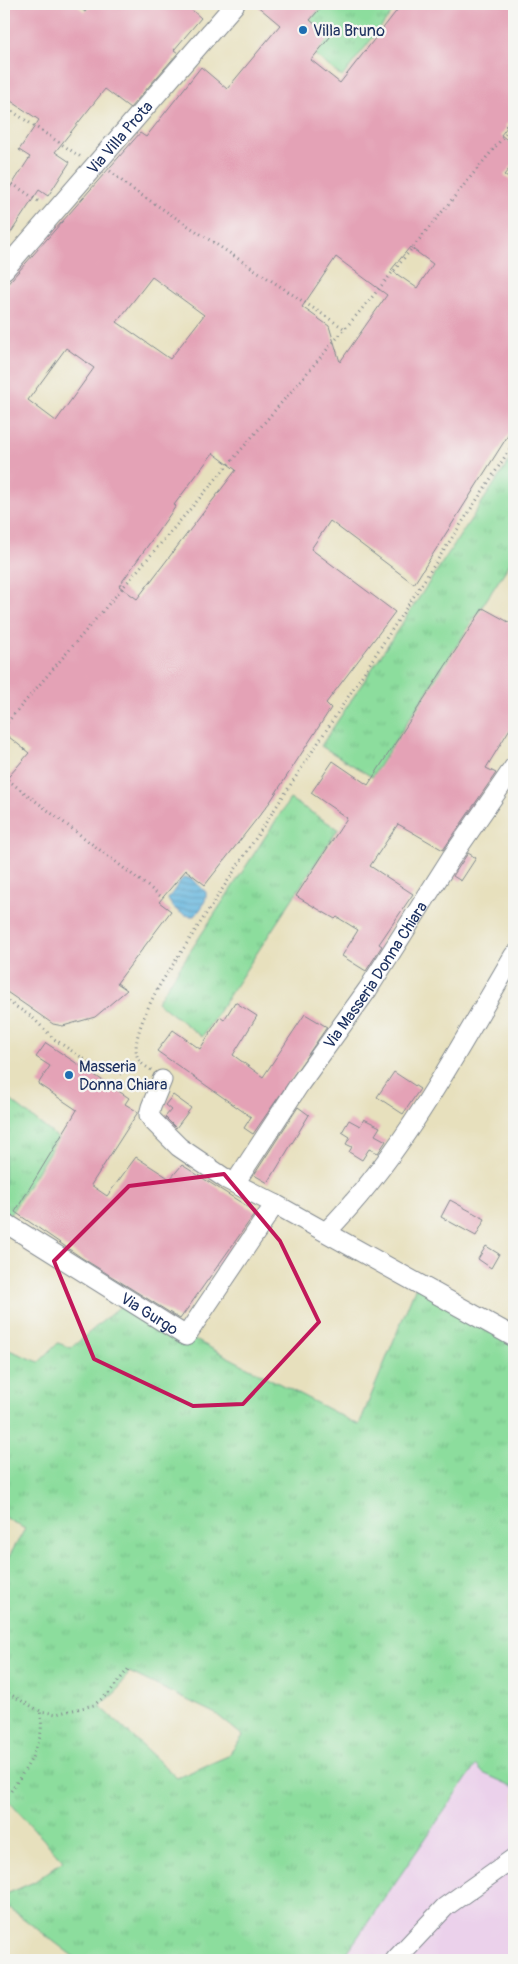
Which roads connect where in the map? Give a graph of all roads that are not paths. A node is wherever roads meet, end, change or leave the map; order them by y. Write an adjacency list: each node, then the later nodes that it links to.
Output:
1 (235, 4): 2 (street, Via Villa Prota)
2 (4, 270)
3 (514, 767): 6 (street, Via Masseria Donna Chiara)
4 (514, 955): 9 (street)
5 (162, 1080): 6 (street)
6 (235, 1183): 7 (street)
7 (275, 1204): 8 (street, Via Gurgo); 9 (street)
8 (4, 1222)
9 (326, 1232): 10 (street)
10 (514, 1337)
11 (514, 1858): 12 (street)
12 (395, 1960)

